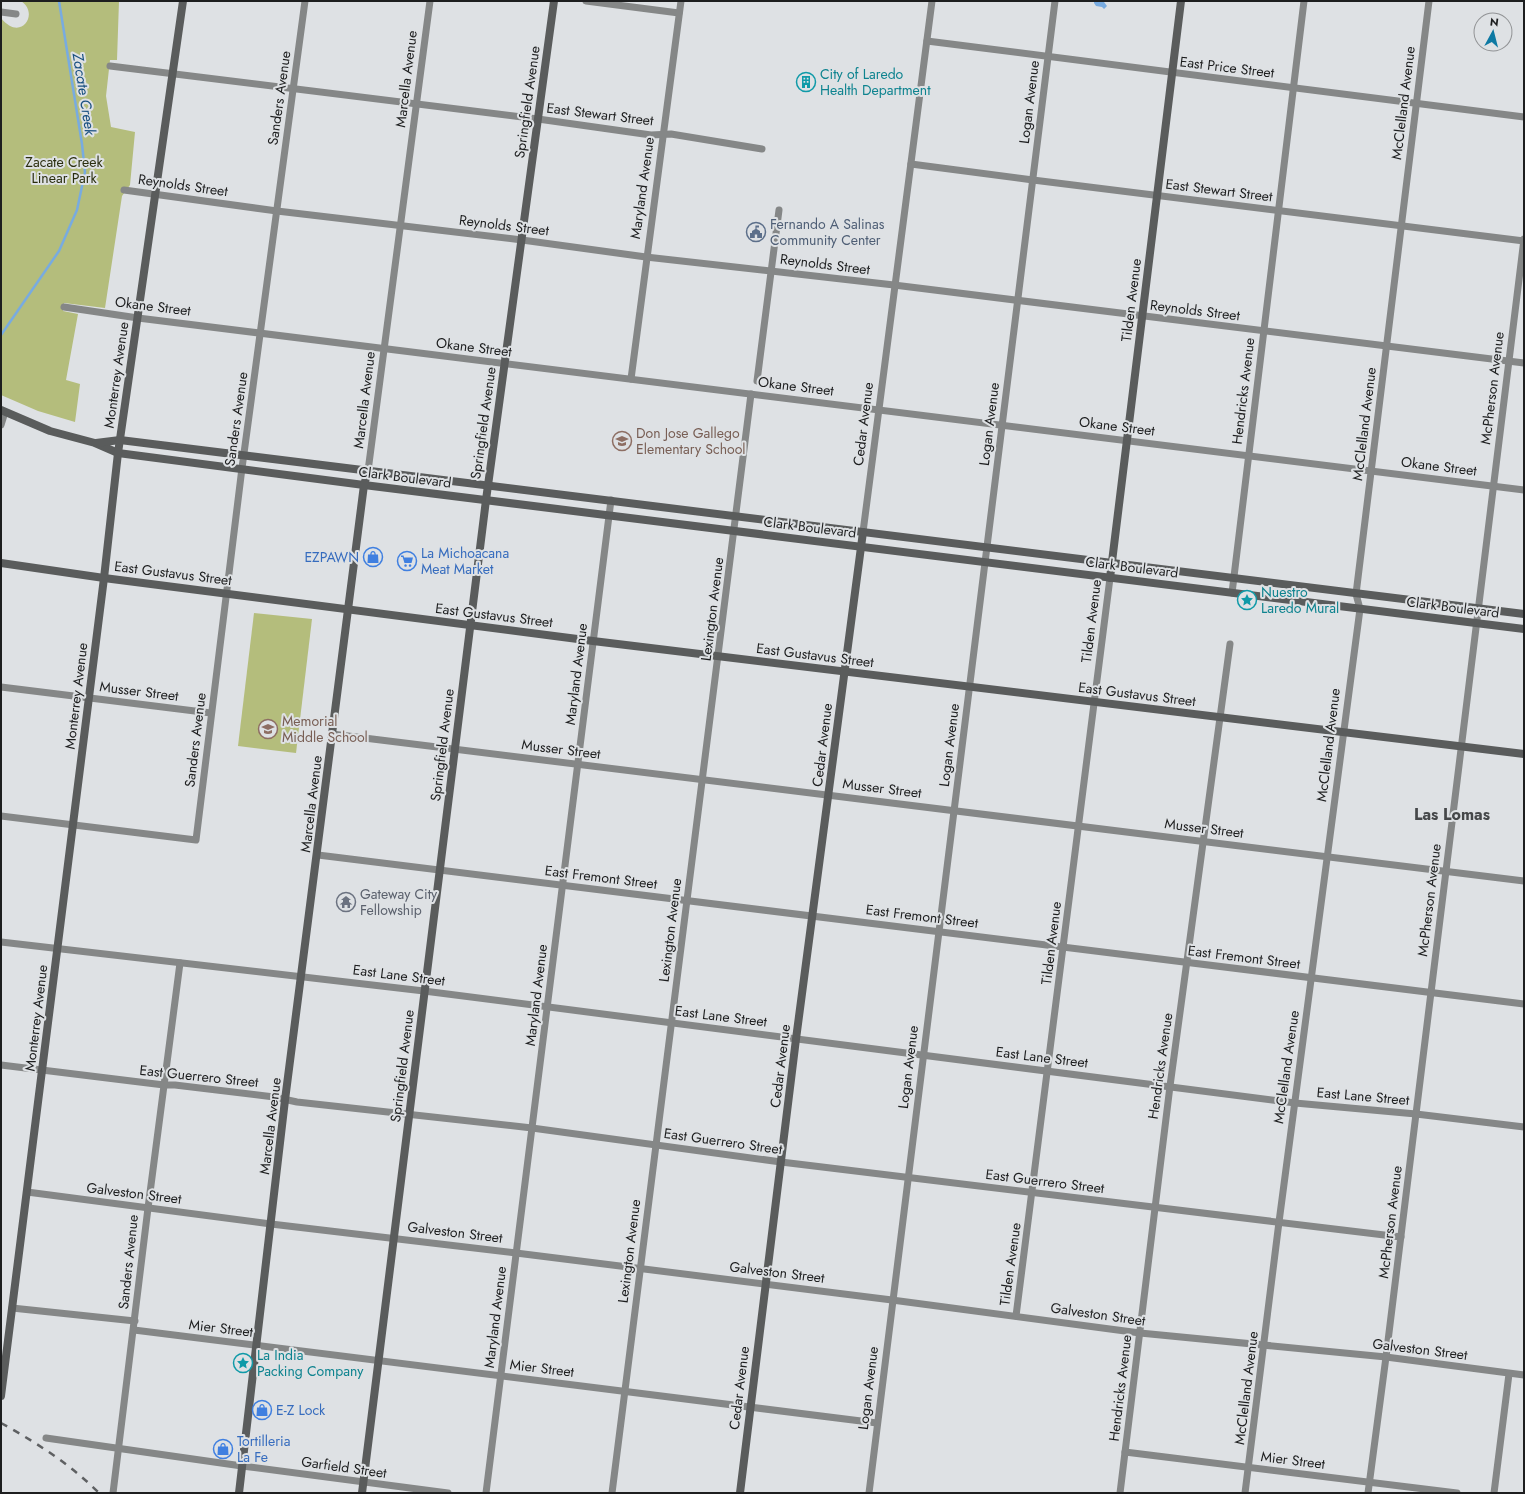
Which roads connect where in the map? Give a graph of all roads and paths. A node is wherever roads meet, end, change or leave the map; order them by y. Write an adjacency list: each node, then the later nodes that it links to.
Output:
1 (183, 1): 19 (street, Monterrey Avenue)
2 (305, 1): 21 (street, Sanders Avenue)
3 (430, 1): 23 (street, Marcella Avenue)
4 (554, 1): 25 (street, Springfield Avenue)
5 (586, 1): 13 (street)
6 (681, 1): 13 (street, Maryland Avenue)
7 (932, 1): 15 (street, Cedar Avenue)
8 (1055, 1): 16 (street, Logan Avenue)
9 (1180, 1): 18 (street, Tilden Avenue)
10 (1304, 1): 20 (street, Hendricks Avenue)
11 (1429, 1): 22 (street, McClelland Avenue)
12 (1, 12): 14 (street)
13 (679, 13): 26 (street, Maryland Avenue)
14 (16, 14)
15 (927, 41): 16 (street, East Price Street); 28 (street, Cedar Avenue)
16 (1048, 57): 18 (street, East Price Street); 29 (street, Logan Avenue)
17 (110, 66): 19 (street, East Stewart Street)
18 (1172, 73): 20 (street, East Price Street); 32 (street, Tilden Avenue)
19 (172, 74): 21 (street, East Stewart Street); 31 (street, Monterrey Avenue)
20 (1294, 88): 22 (street, East Price Street); 35 (street, Hendricks Avenue)
21 (293, 89): 23 (street, East Stewart Street); 34 (street, Sanders Avenue)
22 (1416, 103): 24 (street, East Price Street); 37 (street, McClelland Avenue)
23 (416, 104): 25 (street, East Stewart Street); 36 (street, Marcella Avenue)
24 (1524, 117)
25 (538, 119): 26 (street, East Stewart Street); 38 (street, Springfield Avenue)
26 (662, 134): 27 (street, East Stewart Street); 40 (street, Maryland Avenue)
27 (762, 149)
28 (911, 164): 29 (street, East Stewart Street); 42 (street, Cedar Avenue)
29 (1032, 180): 32 (street, East Stewart Street); 43 (street, Logan Avenue)
30 (124, 190): 31 (street, Reynolds Street)
31 (154, 194): 34 (street, Reynolds Street); 46 (street, Monterrey Avenue)
32 (1157, 196): 35 (street, East Stewart Street); 45 (street, Tilden Avenue)
33 (779, 210): 41 (street)
34 (277, 211): 36 (street, Reynolds Street); 48 (street, Sanders Avenue)
35 (1279, 211): 37 (street, East Stewart Street); 47 (street, Hendricks Avenue)
36 (400, 225): 38 (street, Reynolds Street); 50 (street, Marcella Avenue)
37 (1401, 226): 39 (street, East Stewart Street); 49 (street, McClelland Avenue)
38 (522, 240): 40 (street, Reynolds Street); 52 (street, Springfield Avenue)
39 (1524, 240): 51 (street, McPherson Avenue)
40 (646, 257): 41 (street, Reynolds Street); 54 (street, Maryland Avenue)
41 (772, 271): 42 (street, Reynolds Street); 55 (street)
42 (894, 285): 43 (street, Reynolds Street); 57 (street, Cedar Avenue)
43 (1017, 301): 45 (street, Reynolds Street); 60 (street, Logan Avenue)
44 (64, 307): 46 (street, Okane Street)
45 (1142, 316): 47 (street, Reynolds Street); 62 (street, Tilden Avenue)
46 (138, 318): 48 (street, Okane Street); 61 (street, Monterrey Avenue)
47 (1264, 331): 49 (street, Reynolds Street); 66 (street, Hendricks Avenue)
48 (261, 333): 50 (street, Okane Street); 65 (street, Sanders Avenue)
49 (1387, 346): 51 (street, Reynolds Street); 69 (street, McClelland Avenue)
50 (384, 348): 52 (street, Okane Street); 68 (street, Marcella Avenue)
51 (1509, 362): 53 (street, Reynolds Street); 72 (street, McPherson Avenue)
52 (505, 363): 54 (street, Okane Street); 71 (street, Springfield Avenue)
53 (1524, 364)
54 (631, 379): 56 (street, Okane Street)
55 (757, 381)
56 (751, 394): 57 (street, Okane Street); 77 (street, Lexington Avenue)
57 (878, 410): 60 (street, Okane Street); 79 (street, Cedar Avenue)
58 (3, 411): 59 (street); 63 (street, Clark Boulevard)
59 (1, 425)
60 (1002, 425): 62 (street, Okane Street); 81 (street, Logan Avenue)
61 (120, 440): 63 (street, Clark Boulevard); 64 (street, Monterrey Avenue); 65 (street, Clark Boulevard)
62 (1127, 441): 66 (street, Okane Street); 84 (street, Tilden Avenue)
63 (95, 443): 64 (street, Clark Boulevard)
64 (118, 453): 67 (street, Clark Boulevard); 85 (street, Monterrey Avenue)
65 (244, 455): 67 (street, Sanders Avenue); 68 (street, Clark Boulevard)
66 (1248, 456): 69 (street, Okane Street); 87 (street, Hendricks Avenue)
67 (242, 468): 70 (street, Clark Boulevard); 88 (street, Sanders Avenue)
68 (368, 471): 70 (street, Marcella Avenue); 71 (street, Clark Boulevard)
69 (1371, 471): 72 (street, Okane Street); 90 (street, McClelland Avenue)
70 (364, 485): 74 (street, Clark Boulevard); 91 (street, Marcella Avenue)
71 (488, 485): 74 (street, Springfield Avenue); 75 (street, Clark Boulevard)
72 (1493, 486): 73 (street, Okane Street); 93 (street, McPherson Avenue)
73 (1524, 490)
74 (486, 500): 76 (street, Clark Boulevard); 96 (street, Springfield Avenue)
75 (611, 500): 76 (street, Maryland Avenue); 77 (street, Clark Boulevard)
76 (609, 515): 78 (street, Clark Boulevard); 98 (street, Maryland Avenue)
77 (737, 516): 78 (street, Lexington Avenue); 79 (street, Clark Boulevard)
78 (735, 531): 80 (street, Clark Boulevard); 100 (street, Lexington Avenue)
79 (863, 532): 80 (street, Cedar Avenue); 81 (street, Clark Boulevard)
80 (861, 547): 82 (street, Clark Boulevard); 101 (street, Cedar Avenue)
81 (987, 547): 82 (street, Logan Avenue); 84 (street, Clark Boulevard)
82 (986, 562): 86 (street, Clark Boulevard); 103 (street, Logan Avenue)
83 (1, 563): 85 (street, East Gustavus Street)
84 (1112, 563): 86 (street, Tilden Avenue); 87 (street, Clark Boulevard)
85 (104, 578): 88 (street, East Gustavus Street); 104 (street, Monterrey Avenue)
86 (1110, 578): 89 (street, Clark Boulevard); 105 (street, Tilden Avenue)
87 (1234, 578): 89 (street, Hendricks Avenue); 90 (street, Clark Boulevard)
88 (226, 593): 91 (street, East Gustavus Street); 106 (street, Sanders Avenue)
89 (1232, 593): 92 (street, Clark Boulevard)
90 (1356, 594): 92 (street, McClelland Avenue); 93 (street, Clark Boulevard)
91 (347, 609): 96 (street, East Gustavus Street); 109 (street, Marcella Avenue)
92 (1360, 609): 95 (street, Clark Boulevard); 108 (street, McClelland Avenue)
93 (1478, 609): 94 (street, Clark Boulevard); 95 (street, McPherson Avenue)
94 (1524, 614)
95 (1476, 623): 97 (street, Clark Boulevard); 110 (street, McPherson Avenue)
96 (470, 625): 98 (street, East Gustavus Street); 111 (street, Springfield Avenue)
97 (1524, 629)
98 (593, 641): 100 (street, East Gustavus Street); 113 (street, Maryland Avenue)
99 (1230, 644): 107 (street, Hendricks Avenue)
100 (718, 657): 101 (street, East Gustavus Street); 114 (street, Lexington Avenue)
101 (844, 672): 103 (street, East Gustavus Street); 115 (street, Cedar Avenue)
102 (1, 687): 104 (street, Musser Street)
103 (969, 687): 105 (street, East Gustavus Street); 116 (street, Logan Avenue)
104 (89, 698): 106 (street, Musser Street); 118 (street, Monterrey Avenue)
105 (1094, 702): 107 (street, East Gustavus Street); 119 (street, Tilden Avenue)
106 (211, 713): 118 (street, Sanders Avenue)
107 (1221, 718): 108 (street, East Gustavus Street); 120 (street, Hendricks Avenue)
108 (1343, 732): 110 (street, East Gustavus Street); 122 (street, McClelland Avenue)
109 (332, 734): 111 (street, Musser Street); 121 (street, Marcella Avenue)
110 (1461, 746): 112 (street, East Gustavus Street); 124 (street, McPherson Avenue)
111 (454, 749): 113 (street, Musser Street); 123 (street, Springfield Avenue)
112 (1524, 754)
113 (578, 764): 114 (street, Musser Street); 126 (street, Maryland Avenue)
114 (703, 779): 115 (street, Musser Street); 127 (street, Lexington Avenue)
115 (828, 795): 116 (street, Musser Street); 128 (street, Cedar Avenue)
116 (954, 810): 119 (street, Musser Street); 129 (street, Logan Avenue)
117 (1, 816): 118 (street)
118 (73, 825): 132 (street, Monterrey Avenue)
119 (1079, 826): 120 (street, Musser Street); 131 (street, Tilden Avenue)
120 (1204, 841): 122 (street, Musser Street); 134 (street, Hendricks Avenue)
121 (318, 855): 123 (street, East Fremont Street); 135 (street, Marcella Avenue)
122 (1327, 856): 124 (street, Musser Street); 136 (street, McClelland Avenue)
123 (439, 870): 126 (street, East Fremont Street); 137 (street, Springfield Avenue)
124 (1445, 871): 125 (street, Musser Street); 138 (street, McPherson Avenue)
125 (1524, 881)
126 (562, 885): 127 (street, East Fremont Street); 140 (street, Maryland Avenue)
127 (687, 900): 128 (street, East Fremont Street); 141 (street, Lexington Avenue)
128 (812, 916): 129 (street, East Fremont Street); 142 (street, Cedar Avenue)
129 (938, 932): 131 (street, East Fremont Street); 143 (street, Logan Avenue)
130 (1, 942): 132 (street, East Lane Street)
131 (1063, 947): 134 (street, East Fremont Street); 146 (street, Tilden Avenue)
132 (57, 949): 133 (street, East Lane Street); 145 (street, Monterrey Avenue)
133 (180, 963): 135 (street, East Lane Street); 147 (street, Sanders Avenue)
134 (1188, 963): 136 (street, East Fremont Street); 148 (street, Hendricks Avenue)
135 (302, 977): 137 (street, East Lane Street); 149 (street, Marcella Avenue)
136 (1311, 978): 138 (street, East Fremont Street); 150 (street, McClelland Avenue)
137 (424, 991): 140 (street, East Lane Street); 152 (street, Springfield Avenue)
138 (1431, 993): 139 (street, East Fremont Street); 151 (street, McPherson Avenue)
139 (1524, 1004)
140 (547, 1007): 141 (street, East Lane Street); 154 (street, Maryland Avenue)
141 (671, 1023): 142 (street, East Lane Street); 155 (street, Lexington Avenue)
142 (796, 1039): 143 (street, East Lane Street); 156 (street, Cedar Avenue)
143 (923, 1056): 146 (street, East Lane Street); 157 (street, Logan Avenue)
144 (1, 1065): 145 (street, East Guerrero Street)
145 (43, 1071): 147 (street, East Guerrero Street); 158 (street, Monterrey Avenue)
146 (1048, 1071): 148 (street, East Lane Street); 159 (street, Tilden Avenue)
147 (164, 1085): 149 (street, East Guerrero Street); 161 (street, Sanders Avenue)
148 (1170, 1086): 150 (street, East Lane Street); 160 (street, Hendricks Avenue)
149 (286, 1100): 152 (street, East Guerrero Street); 163 (street, Marcella Avenue)
150 (1295, 1103): 151 (street, East Lane Street); 162 (street, McClelland Avenue)
151 (1416, 1114): 153 (street, East Lane Street); 165 (street, McPherson Avenue)
152 (409, 1116): 154 (street, East Guerrero Street); 164 (street, Springfield Avenue)
153 (1524, 1127)
154 (532, 1128): 155 (street, East Guerrero Street); 166 (street, Maryland Avenue)
155 (655, 1145): 156 (street, East Guerrero Street); 167 (street, Lexington Avenue)
156 (781, 1162): 157 (street, East Guerrero Street); 168 (street, Cedar Avenue)
157 (908, 1177): 159 (street, East Guerrero Street); 169 (street, Logan Avenue)
158 (27, 1192): 161 (street, Galveston Street); 170 (street, Monterrey Avenue)
159 (1032, 1192): 160 (street, East Guerrero Street); 171 (street, Tilden Avenue)
160 (1155, 1207): 162 (street, East Guerrero Street); 174 (street, Hendricks Avenue)
161 (148, 1208): 163 (street, Galveston Street); 172 (street, Sanders Avenue)
162 (1279, 1222): 165 (street, East Guerrero Street); 175 (street, McClelland Avenue)
163 (271, 1224): 164 (street, Galveston Street); 176 (street, Marcella Avenue)
164 (393, 1238): 166 (street, Galveston Street); 178 (street, Springfield Avenue)
165 (1401, 1238): 177 (street, McPherson Avenue)
166 (516, 1252): 167 (street, Galveston Street); 181 (street, Maryland Avenue)
167 (640, 1268): 168 (street, Galveston Street); 182 (street, Lexington Avenue)
168 (765, 1284): 169 (street, Galveston Street); 184 (street, Cedar Avenue)
169 (892, 1300): 171 (street, Galveston Street); 185 (street, Logan Avenue)
170 (12, 1308): 172 (street); 183 (street, Monterrey Avenue)
171 (1016, 1316): 174 (street, Galveston Street)
172 (135, 1321): 173 (street, Sanders Avenue)
173 (134, 1330): 176 (street, Mier Street); 187 (street, Sanders Avenue)
174 (1140, 1333): 175 (street, Galveston Street); 188 (street, Hendricks Avenue)
175 (1264, 1345): 177 (street, Galveston Street); 190 (street, McClelland Avenue)
176 (256, 1346): 178 (street, Mier Street); 189 (street, Marcella Avenue)
177 (1386, 1357): 179 (street, Galveston Street); 192 (street, McPherson Avenue)
178 (378, 1360): 181 (street, Mier Street); 191 (street, Springfield Avenue)
179 (1509, 1374): 180 (street, Galveston Street); 205 (street)
180 (1524, 1375)
181 (501, 1376): 182 (street, Mier Street); 197 (street, Maryland Avenue)
182 (625, 1391): 184 (street, Mier Street); 198 (street, Lexington Avenue)
183 (1, 1396)
184 (750, 1407): 185 (street, Mier Street); 199 (street, Cedar Avenue)
185 (877, 1423): 200 (street, Logan Avenue)
186 (46, 1438): 187 (street, Garfield Street)
187 (119, 1448): 189 (street, Garfield Street); 193 (street, Sanders Avenue)
188 (1125, 1452): 190 (street, Mier Street); 201 (street, Hendricks Avenue)
189 (242, 1466): 191 (street, Garfield Street); 194 (street, Marcella Avenue)
190 (1248, 1467): 192 (street, Mier Street); 202 (street, McClelland Avenue)
191 (363, 1482): 195 (street, Springfield Avenue); 196 (street, Garfield Street)
192 (1369, 1482): 203 (street, McPherson Avenue); 204 (street, Mier Street)
193 (114, 1493)
194 (239, 1493)
195 (362, 1493)
196 (448, 1493)
197 (486, 1493)
198 (612, 1493)
199 (740, 1493)
200 (869, 1493)
201 (1120, 1493)
202 (1245, 1493)
203 (1368, 1493)
204 (1457, 1493)
205 (1494, 1493)

